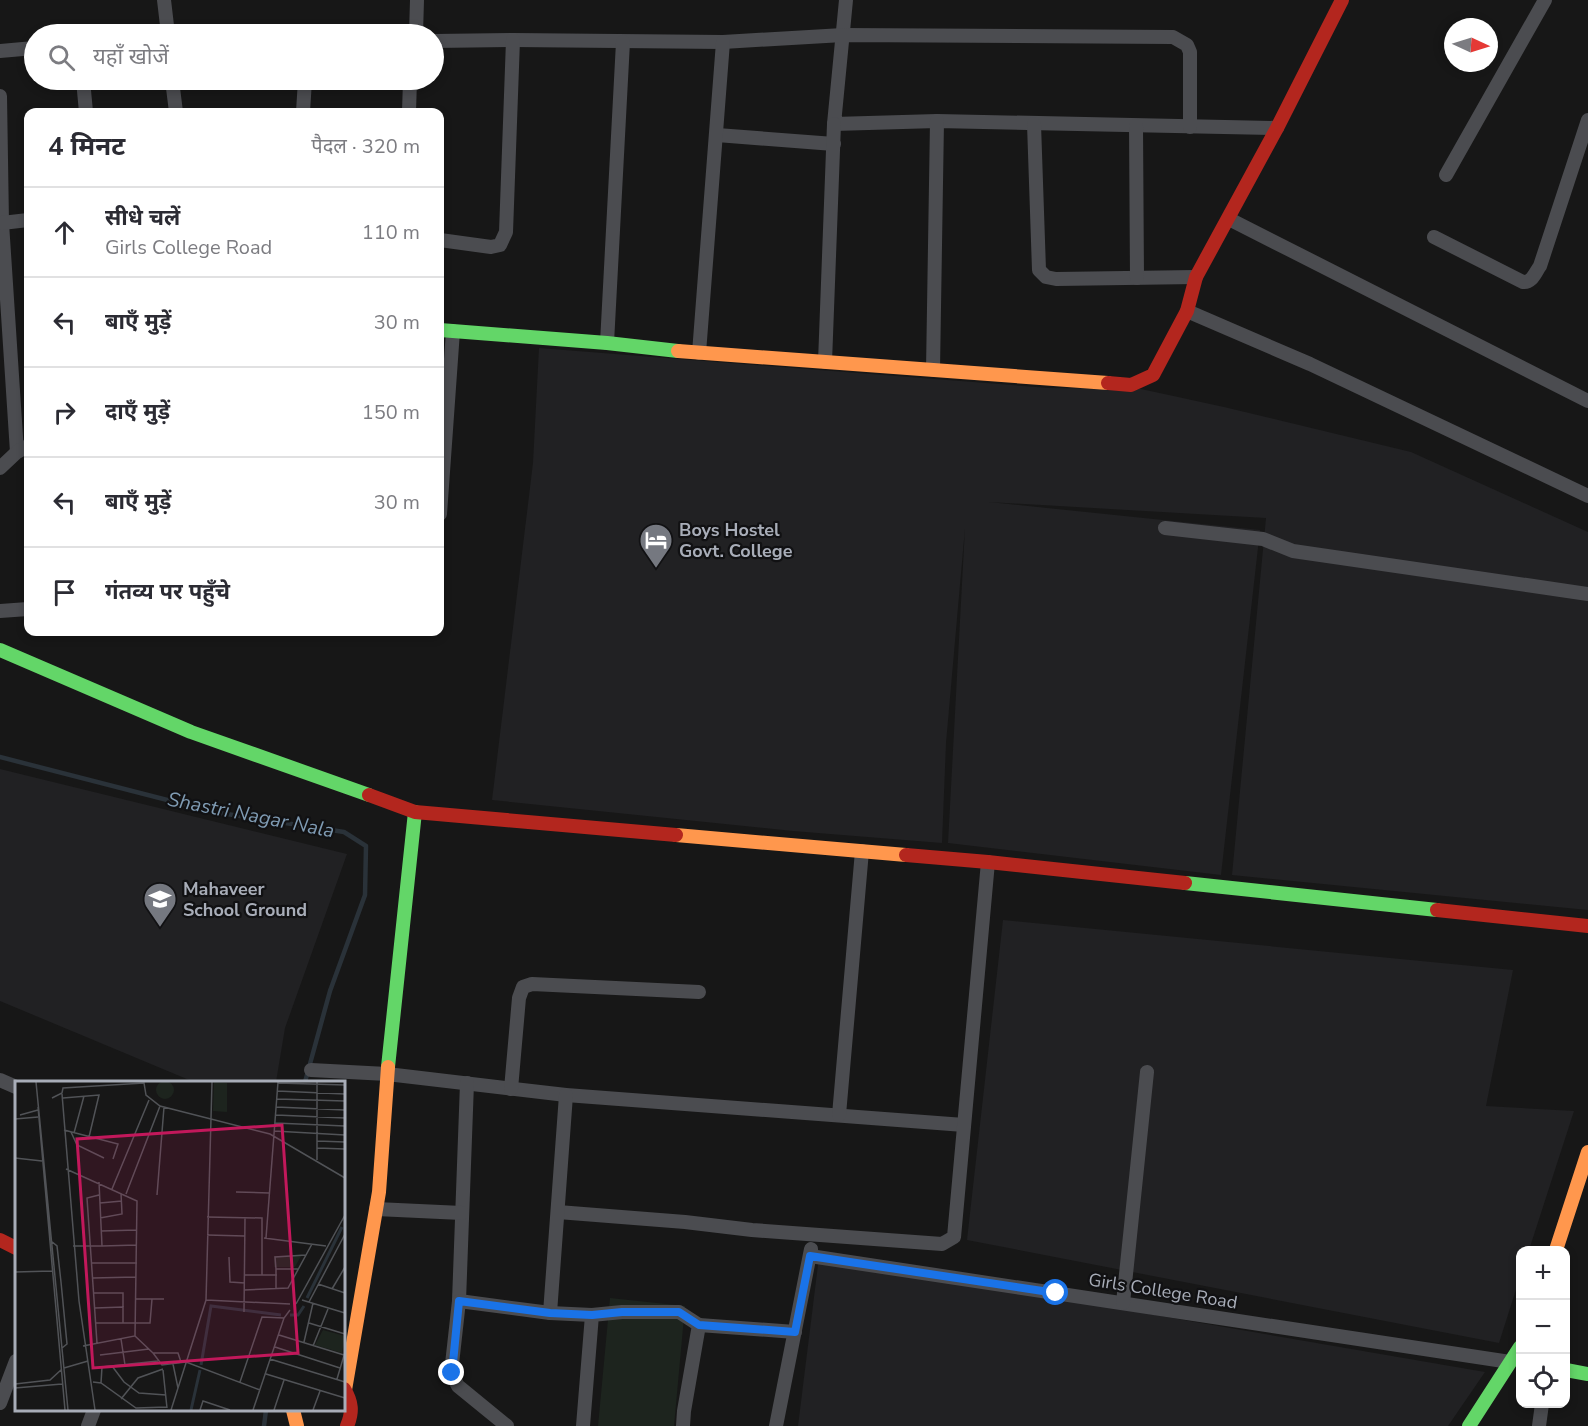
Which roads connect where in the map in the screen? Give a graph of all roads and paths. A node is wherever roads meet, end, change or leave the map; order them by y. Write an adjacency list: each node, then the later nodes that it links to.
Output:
1 (164, 0): 6 (street)
2 (417, 0): 7 (street)
3 (846, 0): 8 (street)
4 (1342, 0): 30 (street)
5 (1545, 0): 34 (street)
6 (167, 24)
7 (416, 24)
8 (843, 35): 12 (street); 26 (street); 29 (street)
9 (513, 40): 10 (street); 11 (street); 39 (street)
10 (444, 41)
11 (623, 42): 12 (street); 44 (street)
12 (723, 42): 32 (street)
13 (24, 49): 14 (street)
14 (0, 51)
15 (84, 90): 20 (street)
16 (173, 90): 21 (street)
17 (304, 90): 22 (street)
18 (409, 90): 23 (street)
19 (0, 96): 31 (street)
20 (86, 108)
21 (176, 108)
22 (303, 108)
23 (408, 108)
24 (1588, 120): 38 (street)
25 (937, 121): 26 (street); 27 (street); 47 (street)
26 (834, 124): 33 (street)
27 (1034, 124): 28 (street); 41 (street)
28 (1136, 126): 29 (street); 41 (street)
29 (1190, 127): 30 (street)
30 (1277, 128): 35 (street)
31 (0, 134): 37 (street)
32 (717, 135): 33 (street); 45 (street)
33 (834, 144): 46 (street)
34 (1446, 175)
35 (1228, 219): 40 (street); 49 (street)
36 (24, 220): 37 (street)
37 (2, 223): 50 (street)
38 (1434, 237)
39 (444, 241)
40 (1196, 277): 41 (street); 42 (street)
41 (1137, 278)
42 (1187, 310): 47 (street); 52 (street)
43 (446, 331): 44 (street); 48 (street)
44 (607, 343): 45 (street)
45 (699, 353): 46 (street)
46 (825, 362): 47 (street)
47 (933, 370)
48 (444, 386)
49 (1588, 401)
50 (23, 449): 51 (street)
51 (0, 468)
52 (1588, 496)
53 (1165, 528): 54 (street)
54 (1588, 594)
55 (24, 609): 56 (street)
56 (0, 611)
57 (0, 650): 58 (street)
58 (415, 812): 59 (street); 65 (street)
59 (862, 851): 60 (street); 71 (street)
60 (988, 862): 61 (street); 72 (street)
61 (1588, 926)
62 (699, 992): 69 (street)
63 (311, 1070): 65 (street)
64 (1147, 1072): 83 (street)
65 (387, 1074): 67 (street); 74 (street)
66 (0, 1080): 68 (street)
67 (467, 1083): 69 (street); 76 (street)
68 (15, 1087)
69 (511, 1089): 70 (street)
70 (566, 1095): 71 (street); 75 (street)
71 (839, 1115): 72 (street)
72 (964, 1125): 77 (street)
73 (1588, 1152): 79 (street)
74 (376, 1209): 76 (street); 92 (street)
75 (558, 1212): 77 (street); 84 (street)
76 (462, 1213): 82 (street)
77 (814, 1235): 81 (street)
78 (0, 1240): 80 (street)
79 (1558, 1246)
80 (15, 1248)
81 (810, 1256): 83 (street, Girls College Road); 87 (street)
82 (459, 1301): 84 (street); 101 (street)
83 (1123, 1303): 88 (street, Girls College Road)
84 (550, 1313): 85 (street)
85 (592, 1315): 86 (street); 102 (street)
86 (699, 1325): 87 (street); 103 (street)
87 (795, 1332): 104 (street)
88 (1515, 1363): 105 (street)
89 (15, 1364): 94 (street)
90 (1570, 1372): 91 (street)
91 (1588, 1374)
92 (345, 1384)
93 (345, 1392): 100 (street)
94 (0, 1403)
95 (1541, 1408): 106 (street)
96 (94, 1411): 98 (street)
97 (293, 1411): 99 (street)
98 (88, 1426)
99 (297, 1426)
100 (347, 1426)
101 (507, 1426)
102 (583, 1426)
103 (683, 1426)
104 (776, 1426)
105 (1469, 1426)
106 (1539, 1426)

